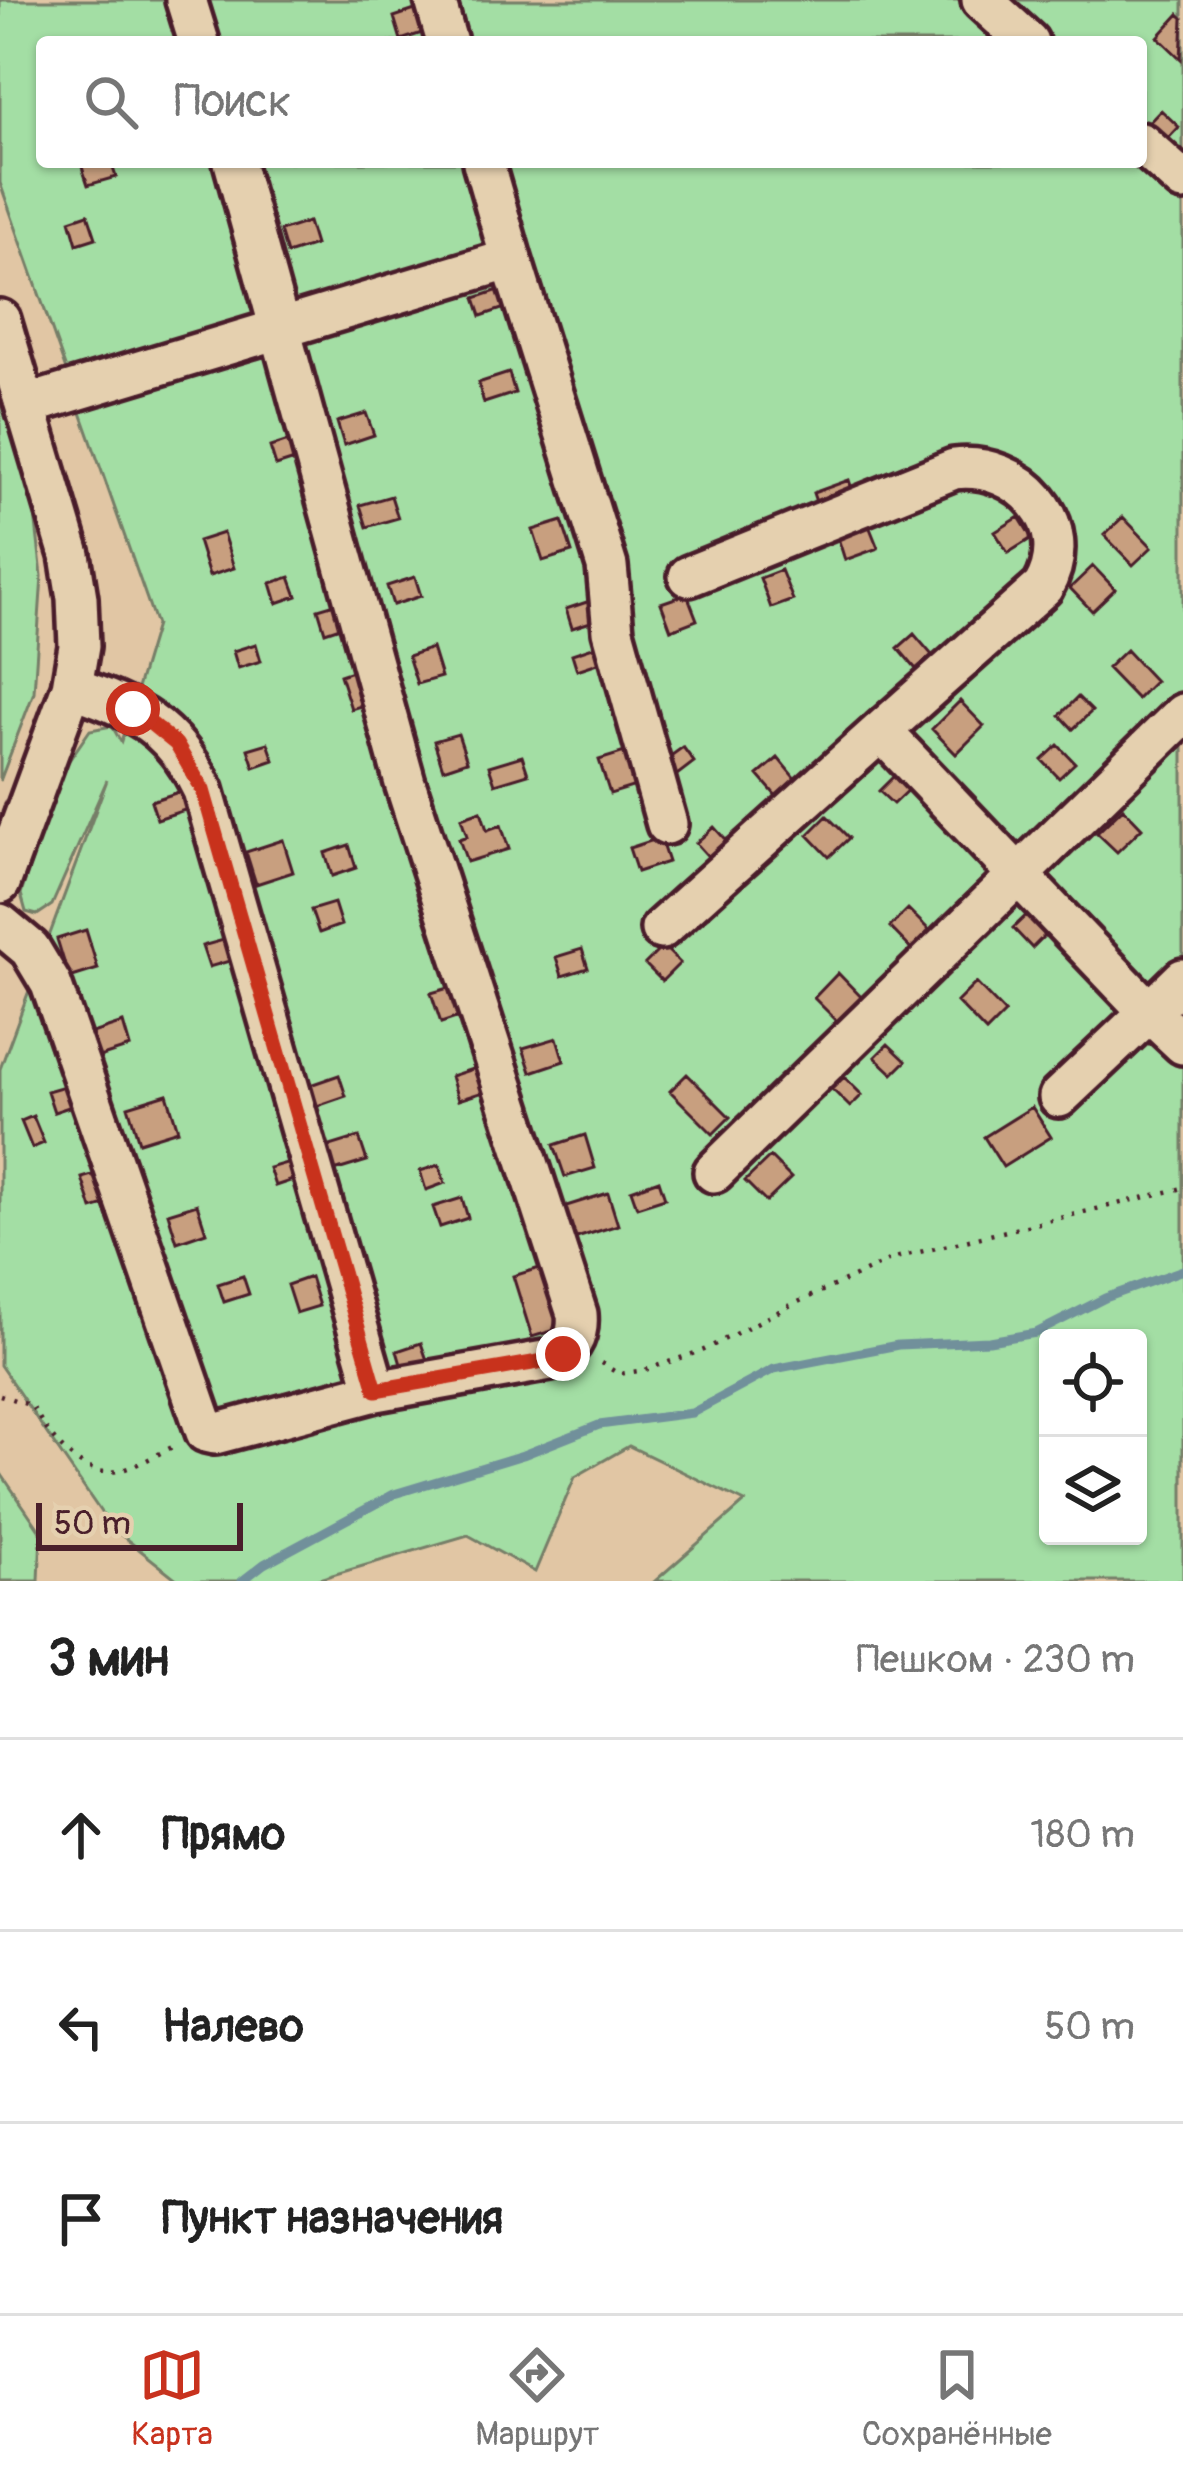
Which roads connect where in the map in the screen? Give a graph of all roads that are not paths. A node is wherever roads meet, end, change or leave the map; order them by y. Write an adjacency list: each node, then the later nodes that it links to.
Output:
1 (186, 0): 4 (street)
2 (435, 0): 5 (street)
3 (982, 0): 6 (street)
4 (197, 36)
5 (445, 36)
6 (1021, 36)
7 (1147, 148): 10 (street)
8 (236, 168): 13 (street)
9 (485, 168): 11 (street)
10 (1183, 181)
11 (511, 259): 13 (street); 19 (street)
12 (0, 320): 14 (street)
13 (283, 328): 14 (street); 29 (street)
14 (27, 405): 16 (street)
15 (689, 576): 18 (street)
16 (72, 687): 21 (street); 29 (street)
17 (1183, 715): 20 (street)
18 (880, 731): 20 (street); 23 (street)
19 (667, 824)
20 (1020, 874): 25 (street); 28 (street)
21 (0, 883)
22 (0, 924): 29 (street)
23 (661, 929)
24 (1183, 979): 25 (street)
25 (1149, 1012): 26 (street); 27 (street)
26 (1183, 1044)
27 (1059, 1097)
28 (714, 1172)
29 (376, 1390)

